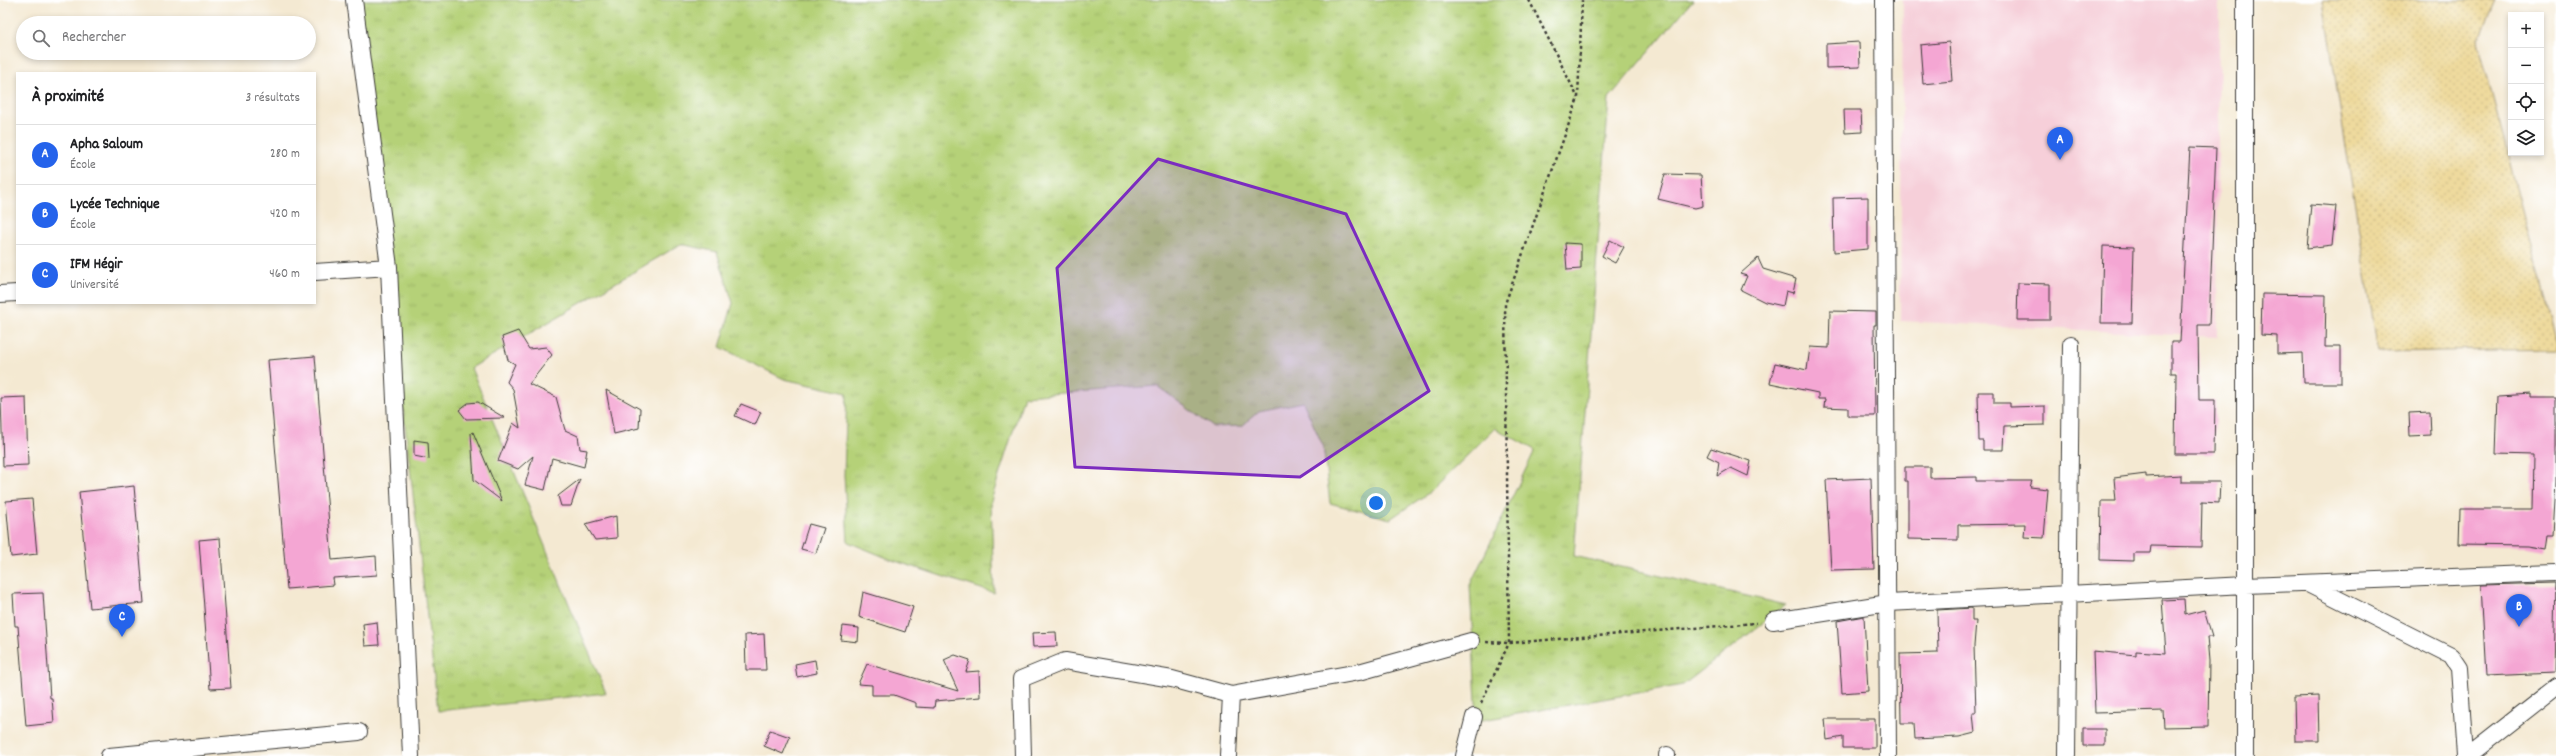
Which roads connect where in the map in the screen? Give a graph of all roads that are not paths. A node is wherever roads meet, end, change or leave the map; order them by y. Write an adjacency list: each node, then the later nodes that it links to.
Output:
1 (354, 0): 4 (street)
2 (1884, 0): 13 (street)
3 (2245, 0): 11 (street)
4 (389, 267): 5 (street); 21 (street)
5 (316, 272)
6 (16, 293): 7 (street)
7 (0, 294)
8 (2071, 344): 12 (street)
9 (2556, 573): 10 (street)
10 (2305, 582): 11 (street); 28 (street)
11 (2246, 585): 12 (street); 27 (street)
12 (2070, 594): 13 (street); 26 (street)
13 (1888, 603): 14 (street); 25 (street)
14 (1773, 621)
15 (1472, 641): 17 (street)
16 (2556, 687): 29 (street)
17 (1231, 695): 22 (street); 23 (street)
18 (1474, 717): 24 (street)
19 (359, 732): 20 (street)
20 (109, 756)
21 (411, 756)
22 (1023, 756)
23 (1228, 756)
24 (1464, 756)
25 (1888, 756)
26 (2067, 756)
27 (2245, 756)
28 (2465, 756)
29 (2468, 756)

